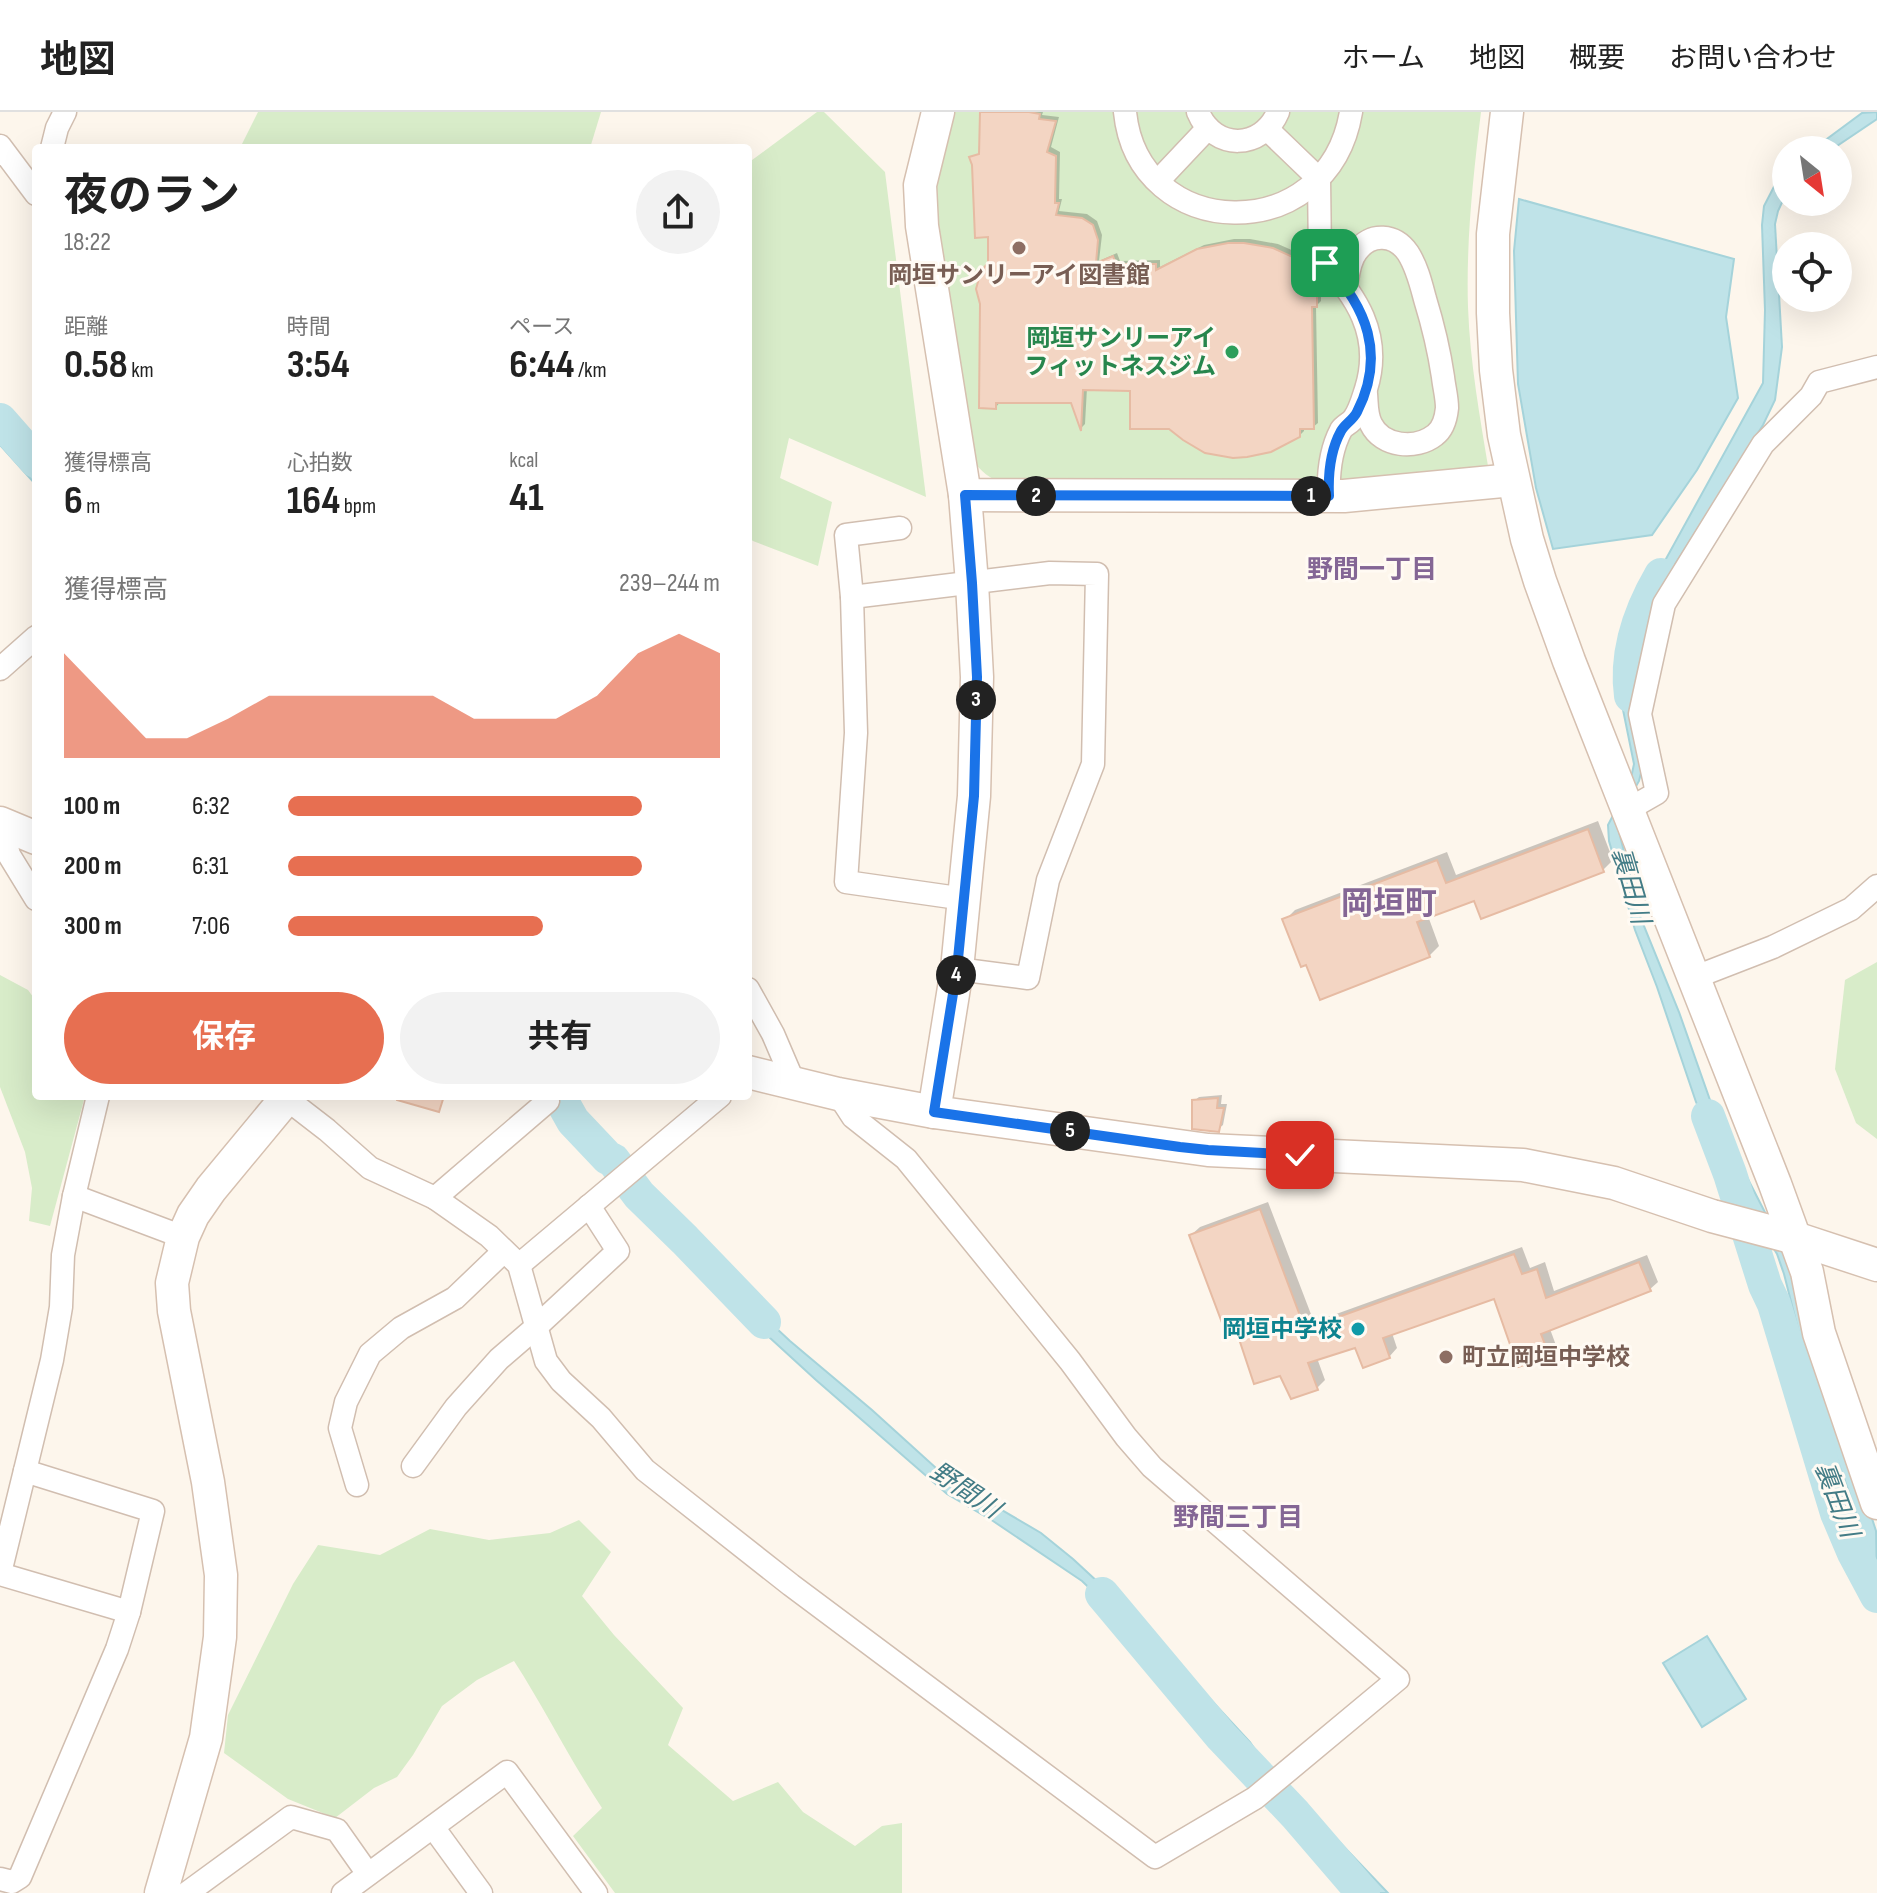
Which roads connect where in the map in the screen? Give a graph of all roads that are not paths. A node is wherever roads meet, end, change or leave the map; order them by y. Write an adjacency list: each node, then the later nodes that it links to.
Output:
1 (65, 112): 8 (street)
2 (938, 112): 17 (street)
3 (1125, 112): 11 (street)
4 (1351, 112): 10 (street)
5 (1507, 112): 16 (street)
6 (1203, 120): 7 (street); 11 (street)
7 (1272, 121): 10 (street)
8 (53, 144)
9 (0, 146): 12 (street)
10 (1319, 179): 11 (street); 13 (street)
11 (1158, 181)
12 (32, 189)
13 (1346, 286): 15 (street); 15 (street)
14 (1877, 367): 24 (street)
15 (1366, 388): 18 (street)
16 (1513, 480): 18 (street); 24 (street)
17 (965, 495): 18 (street); 20 (street)
18 (1329, 496)
19 (900, 528): 21 (street)
20 (972, 583): 21 (street); 29 (street); 30 (street)
21 (852, 597): 29 (street)
22 (32, 641): 23 (street)
23 (0, 669)
24 (1629, 809): 31 (street)
25 (1, 823): 26 (street); 28 (street)
26 (32, 836)
27 (1877, 886): 31 (street)
28 (32, 892)
29 (965, 899): 30 (street)
30 (957, 969): 41 (street)
31 (1693, 978): 46 (street)
32 (752, 996): 34 (street)
33 (752, 1073): 34 (street)
34 (794, 1083): 35 (street)
35 (838, 1094): 41 (street); 49 (street)
36 (97, 1100): 42 (street)
37 (284, 1100): 45 (street)
38 (290, 1100): 43 (street)
39 (547, 1100): 43 (street)
40 (715, 1100): 44 (street)
41 (934, 1112): 46 (street)
42 (74, 1196): 45 (street); 51 (street)
43 (435, 1198): 47 (street)
44 (589, 1206): 47 (street); 49 (street)
45 (183, 1237): 59 (street)
46 (1795, 1238): 48 (street); 53 (street)
47 (511, 1258): 49 (street); 52 (street)
48 (1877, 1265)
49 (535, 1328): 50 (street)
50 (413, 1466)
51 (25, 1471): 54 (street); 55 (street)
52 (357, 1485)
53 (1876, 1492)
54 (0, 1574): 55 (street)
55 (129, 1612): 58 (street)
56 (433, 1827): 57 (street); 62 (street); 63 (street)
57 (368, 1874): 60 (street); 61 (street)
58 (0, 1879)
59 (161, 1893)
60 (187, 1893)
61 (343, 1893)
62 (481, 1893)
63 (596, 1893)

